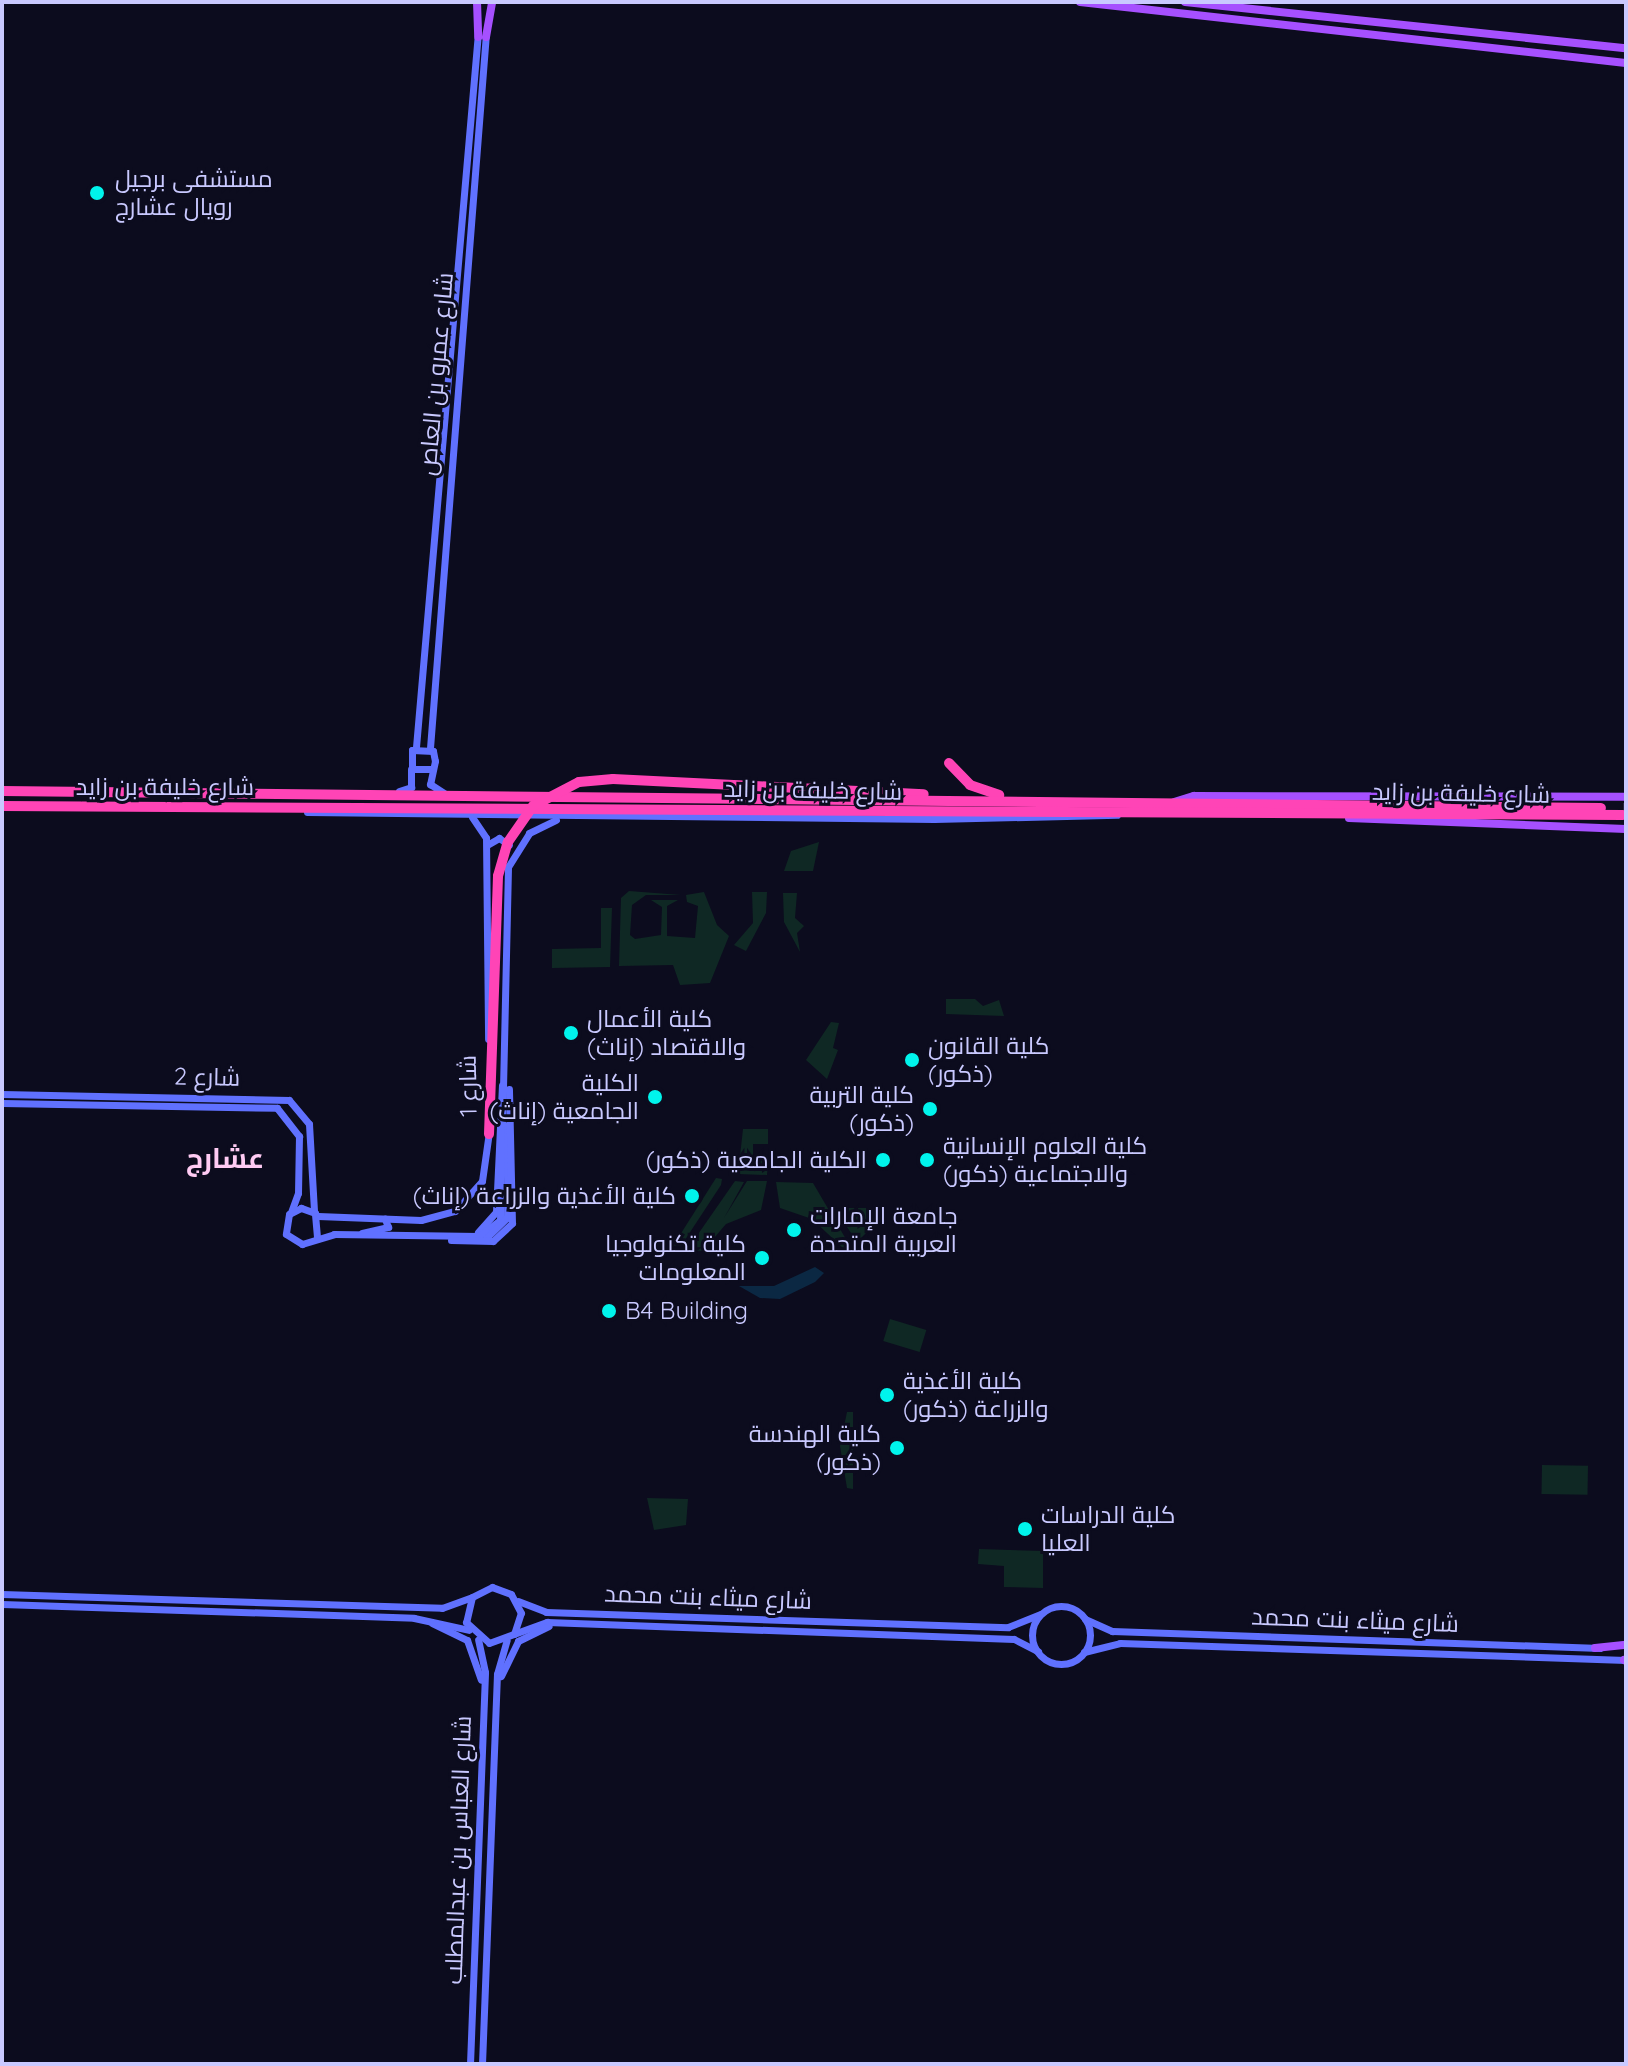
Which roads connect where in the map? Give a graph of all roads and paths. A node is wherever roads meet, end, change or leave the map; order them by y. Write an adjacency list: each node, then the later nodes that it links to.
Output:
1 (479, 2): 5 (main road)
2 (490, 2): 5 (main road)
3 (1080, 2): 7 (main road)
4 (1185, 2): 6 (main road)
5 (482, 37): 8 (main road, شارع عمرو بن العاص); 9 (main road, شارع عمرو بن العاص)
6 (1626, 48)
7 (1624, 63)
8 (416, 747): 9 (main road); 11 (main road)
9 (430, 748): 12 (main road)
10 (949, 763): 17 (highway)
11 (410, 767): 12 (main road); 14 (main road)
12 (431, 769): 15 (main road)
13 (2, 791): 14 (highway, شارع خليفة بن زايد)
14 (366, 793): 15 (highway, شارع خليفة بن زايد)
15 (478, 797): 16 (highway, شارع خليفة بن زايد)
16 (953, 800): 17 (highway, شارع خليفة بن زايد); 31 (highway, bridge)
17 (1039, 801): 22 (highway, شارع خليفة بن زايد)
18 (2, 806): 19 (highway, شارع خليفة بن زايد)
19 (293, 807): 21 (highway, شارع خليفة بن زايد); 23 (main road)
20 (1266, 811): 21 (highway, شارع خليفة بن زايد); 22 (highway, شارع خليفة بن زايد); 22 (main road)
21 (1122, 812): 24 (main road)
22 (1625, 815)
23 (471, 816): 24 (main road); 25 (main road, شارع 1)
24 (574, 818): 26 (main road)
25 (487, 846): 26 (main road); 31 (main road, شارع 1)
26 (508, 867): 27 (main road, شارع 1)
27 (506, 1075): 29 (main road, شارع 1); 36 (main road); 38 (main road)
28 (2, 1094): 33 (main road, شارع 2)
29 (506, 1096): 36 (main road, شارع 1); 38 (main road, شارع 1)
30 (2, 1103): 32 (main road, شارع 2)
31 (489, 1134): 34 (main road, شارع 1)
32 (291, 1212): 33 (main road); 37 (main road)
33 (316, 1214): 34 (main road, شارع 1); 37 (main road)
34 (385, 1219): 35 (main road)
35 (360, 1234): 36 (main road, شارع 1); 37 (main road, شارع 1)
36 (428, 1235): 38 (main road, شارع 1)
37 (317, 1237)
38 (441, 1238)
39 (2, 1594): 40 (main road)
40 (472, 1597): 41 (main road); 47 (main road)
41 (516, 1600): 43 (main road, شارع ميثاء بنت محمد); 48 (main road)
42 (2, 1604): 44 (main road)
43 (1041, 1614): 45 (main road); 52 (main road)
44 (414, 1618): 47 (main road); 55 (main road)
45 (1085, 1619): 51 (main road, شارع ميثاء بنت محمد); 53 (main road)
46 (560, 1623): 48 (main road, شارع ميثاء بنت محمد); 52 (main road, شارع ميثاء بنت محمد); 56 (main road)
47 (469, 1630): 49 (main road)
48 (510, 1637): 49 (main road); 56 (main road, شارع العباس بن عبدالمطلب)
49 (477, 1638): 55 (main road, شارع العباس بن عبدالمطلب)
50 (1626, 1647): 51 (main road)
51 (1595, 1648)
52 (1038, 1651): 53 (main road)
53 (1084, 1652): 54 (main road, شارع ميثاء بنت محمد)
54 (1625, 1660)
55 (483, 1702): 57 (main road, شارع العباس بن عبدالمطلب)
56 (495, 1702): 58 (main road, شارع العباس بن عبدالمطلب)
57 (470, 2064)
58 (482, 2064)

